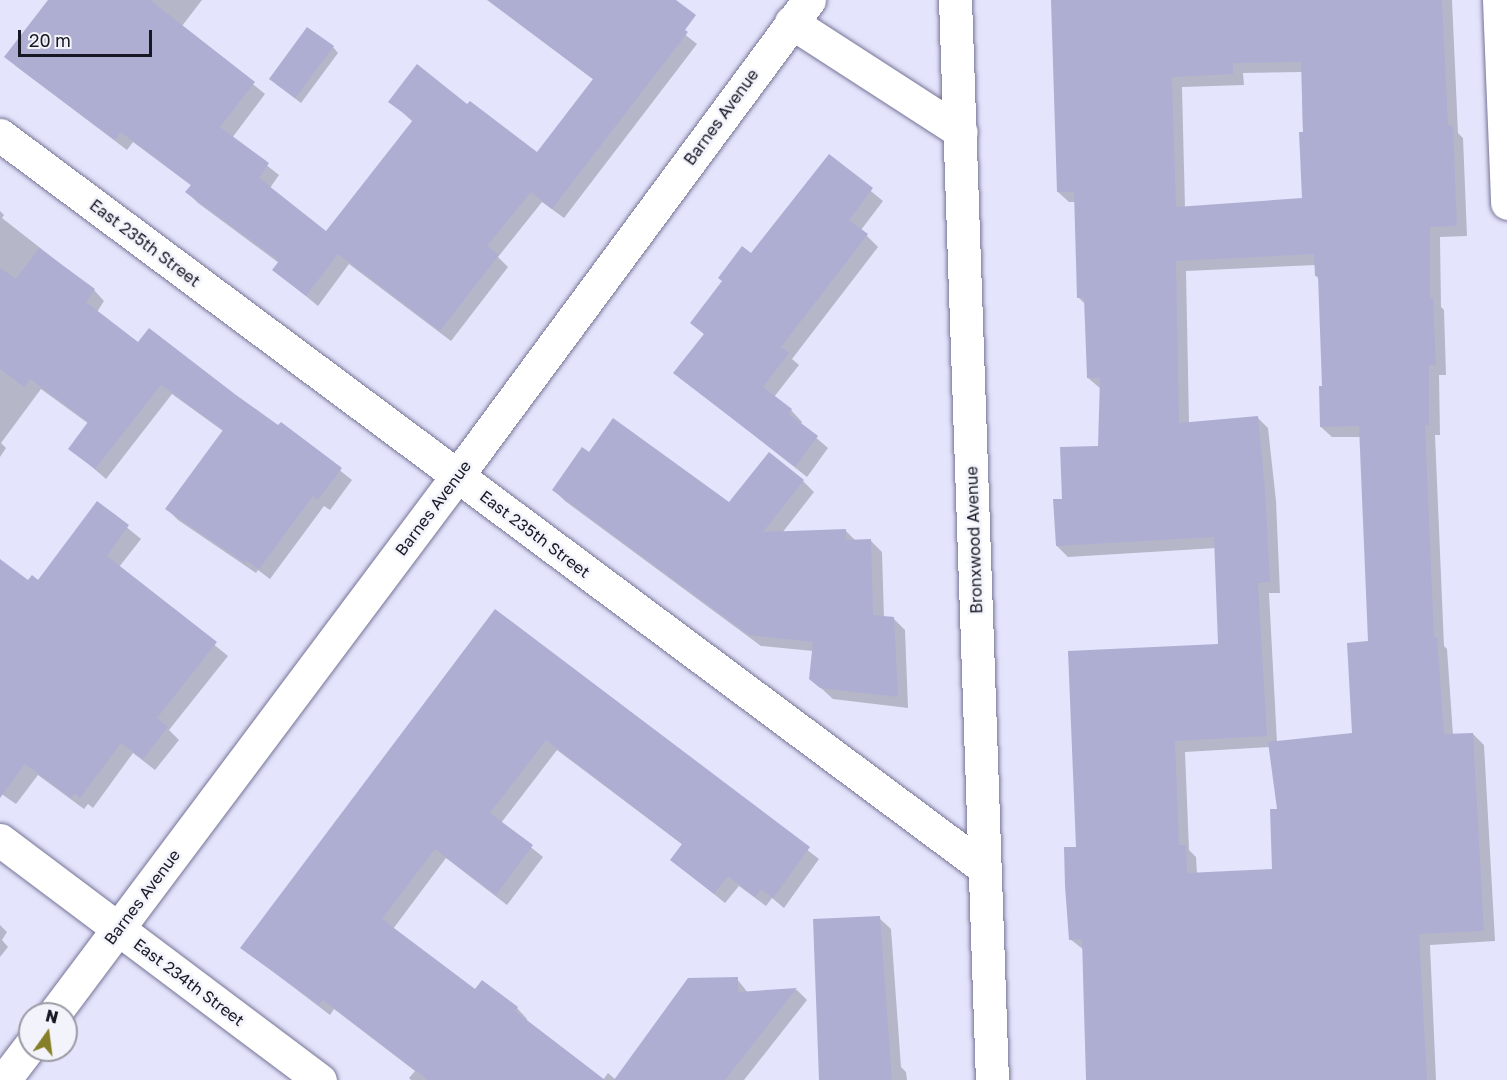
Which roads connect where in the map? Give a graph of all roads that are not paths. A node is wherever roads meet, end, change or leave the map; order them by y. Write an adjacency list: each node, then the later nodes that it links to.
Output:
1 (955, 0): 4 (street, Bronxwood Avenue)
2 (1499, 0): 6 (street)
3 (800, 11): 4 (street); 7 (street, Barnes Avenue)
4 (961, 132): 9 (street, Bronxwood Avenue)
5 (0, 135): 7 (street, East 235th Street)
6 (1507, 204)
7 (457, 476): 9 (street, East 235th Street); 10 (street, Barnes Avenue)
8 (0, 840): 10 (street, East 234th Street)
9 (984, 868): 15 (street, Bronxwood Avenue)
10 (118, 929): 11 (street, Barnes Avenue); 14 (street, East 234th Street)
11 (63, 1002)
12 (18, 1062): 13 (street)
13 (4, 1080)
14 (320, 1080)
15 (992, 1080)

